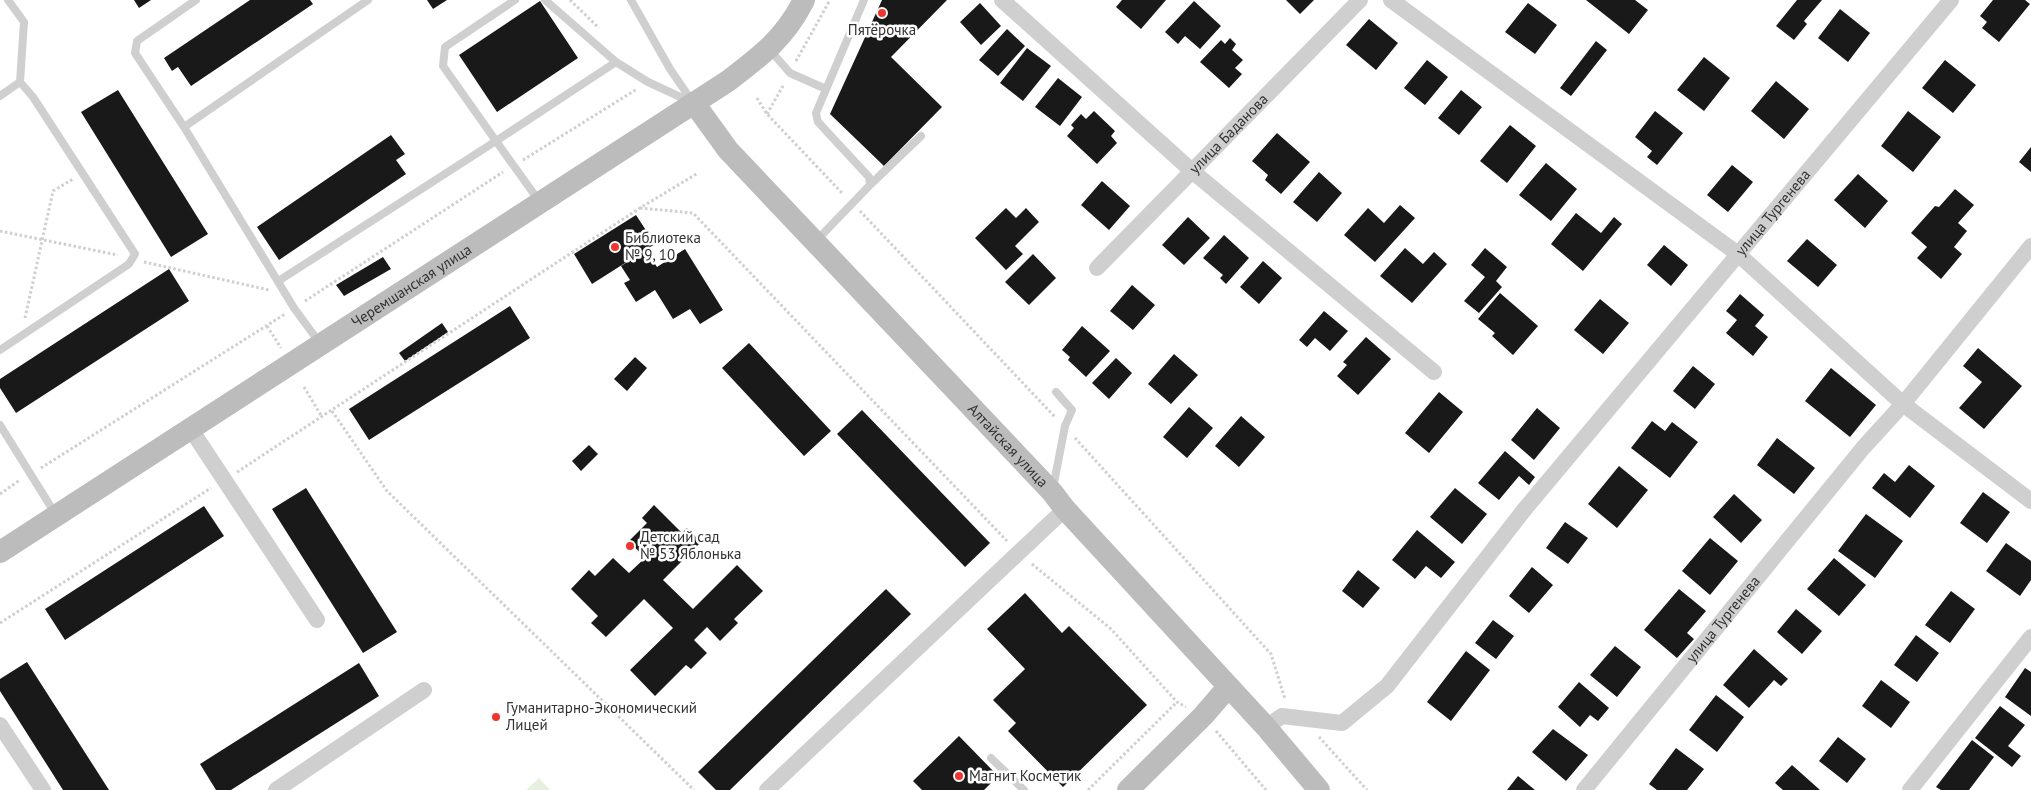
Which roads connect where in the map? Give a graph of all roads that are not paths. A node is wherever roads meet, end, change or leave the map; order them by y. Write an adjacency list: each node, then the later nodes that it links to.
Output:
1 (8, 0): 15 (lane)
2 (196, 0): 19 (lane)
3 (368, 0): 19 (lane)
4 (515, 0): 21 (lane)
5 (546, 0): 14 (lane)
6 (631, 0): 18 (lane)
7 (804, 0): 13 (main road, Черемшанская улица)
8 (864, 0): 16 (lane)
9 (1002, 0): 22 (street)
10 (1360, 0): 22 (street, улица Баданова)
11 (1391, 0): 27 (street)
12 (1951, 0): 27 (street, улица Тургенева)
13 (770, 49): 16 (lane); 18 (main road, Черемшанская улица)
14 (616, 62): 18 (lane); 21 (lane)
15 (20, 82): 17 (lane); 31 (lane)
16 (826, 90): 23 (lane)
17 (0, 96)
18 (694, 103): 24 (main road, Черемшанская улица); 25 (main road, Алтайская улица)
19 (184, 126): 29 (lane)
20 (921, 136): 23 (lane)
21 (496, 140): 24 (lane); 29 (lane)
22 (1192, 171): 28 (street, улица Баданова); 32 (street)
23 (870, 186): 25 (lane)
24 (539, 201): 30 (main road, Черемшанская улица)
25 (815, 242): 37 (main road, Алтайская улица)
26 (2031, 246): 34 (street, улица Тургенева)
27 (1738, 254): 34 (street, улица Тургенева); 46 (street)
28 (1098, 268)
29 (280, 280): 30 (lane)
30 (321, 343): 36 (main road, Черемшанская улица)
31 (0, 350)
32 (1434, 372)
33 (1056, 392): 37 (lane)
34 (1903, 404): 38 (street, улица Тургенева); 54 (street, улица Тургенева)
35 (0, 425): 39 (lane)
36 (190, 428): 39 (main road, Черемшанская улица); 41 (street)
37 (1059, 501): 43 (main road, Алтайская улица); 50 (street)
38 (2031, 501)
39 (56, 515): 40 (main road, Черемшанская улица)
40 (0, 552)
41 (317, 620)
42 (2031, 636): 55 (street)
43 (1228, 687): 46 (main road, Алтайская улица); 52 (main road)
44 (424, 690): 49 (street)
45 (0, 725): 48 (street)
46 (1266, 727): 53 (main road, Алтайская улица)
47 (992, 758): 51 (lane)
48 (43, 790)
49 (276, 790)
50 (767, 790)
51 (1024, 790)
52 (1128, 790)
53 (1319, 790)
54 (1584, 790)
55 (1910, 790)

